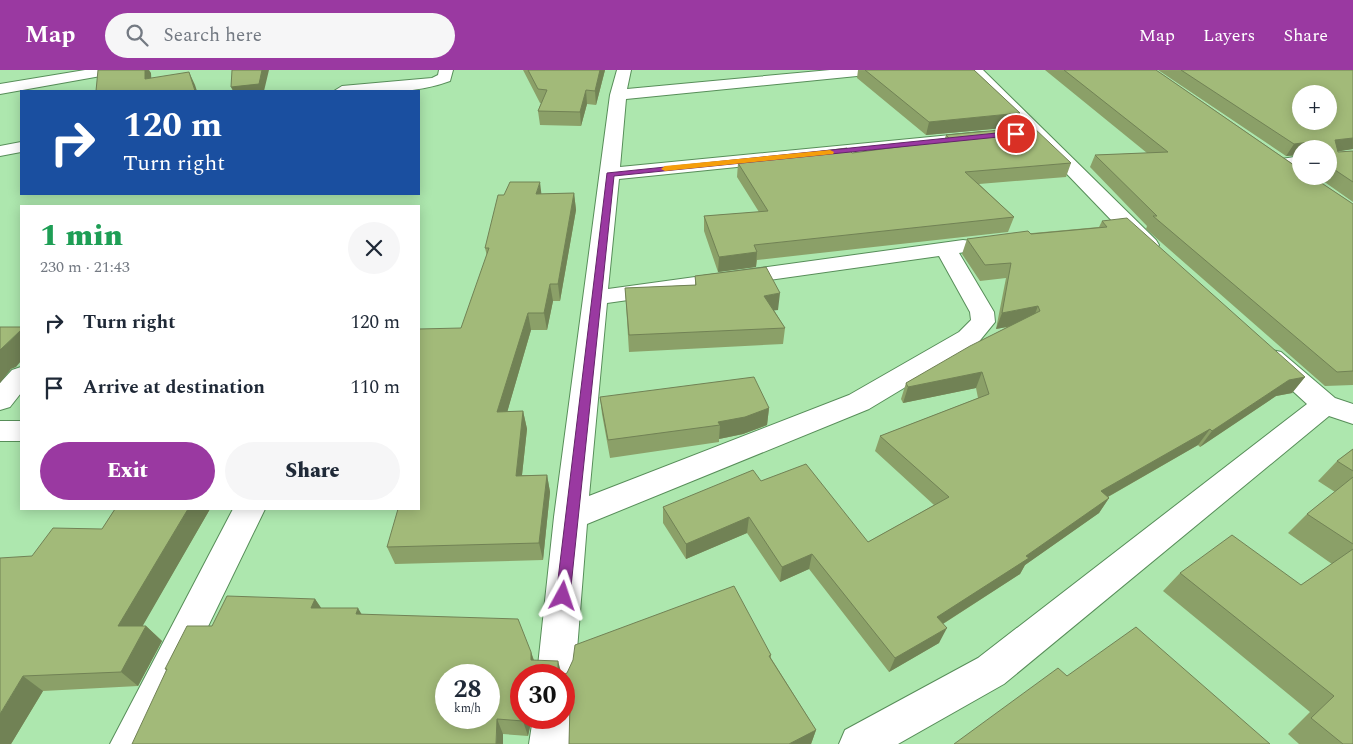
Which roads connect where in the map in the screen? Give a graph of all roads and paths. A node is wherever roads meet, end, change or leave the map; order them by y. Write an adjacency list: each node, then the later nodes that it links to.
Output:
1 (112, 70): 7 (street)
2 (446, 70): 8 (street)
3 (624, 70): 9 (street)
4 (877, 70): 6 (street)
5 (974, 70): 16 (street)
6 (819, 73): 9 (street)
7 (0, 89)
8 (352, 90)
9 (618, 95): 15 (street)
10 (995, 136): 15 (street)
11 (20, 147): 12 (street)
12 (0, 151)
13 (1292, 163): 14 (street)
14 (1282, 164)
15 (610, 174): 21 (street)
16 (1125, 224): 17 (street); 20 (street)
17 (1097, 228)
18 (984, 244): 19 (street)
19 (946, 249): 21 (street); 29 (street)
20 (1162, 258)
21 (598, 297): 29 (street)
22 (1258, 345): 25 (street)
23 (20, 377): 24 (street)
24 (0, 400)
25 (1339, 409): 34 (street)
26 (0, 431): 27 (street)
27 (20, 431)
28 (248, 510): 32 (street)
29 (570, 517): 30 (street)
30 (557, 664)
31 (551, 729): 33 (street)
32 (130, 744)
33 (549, 744)
34 (859, 744)

